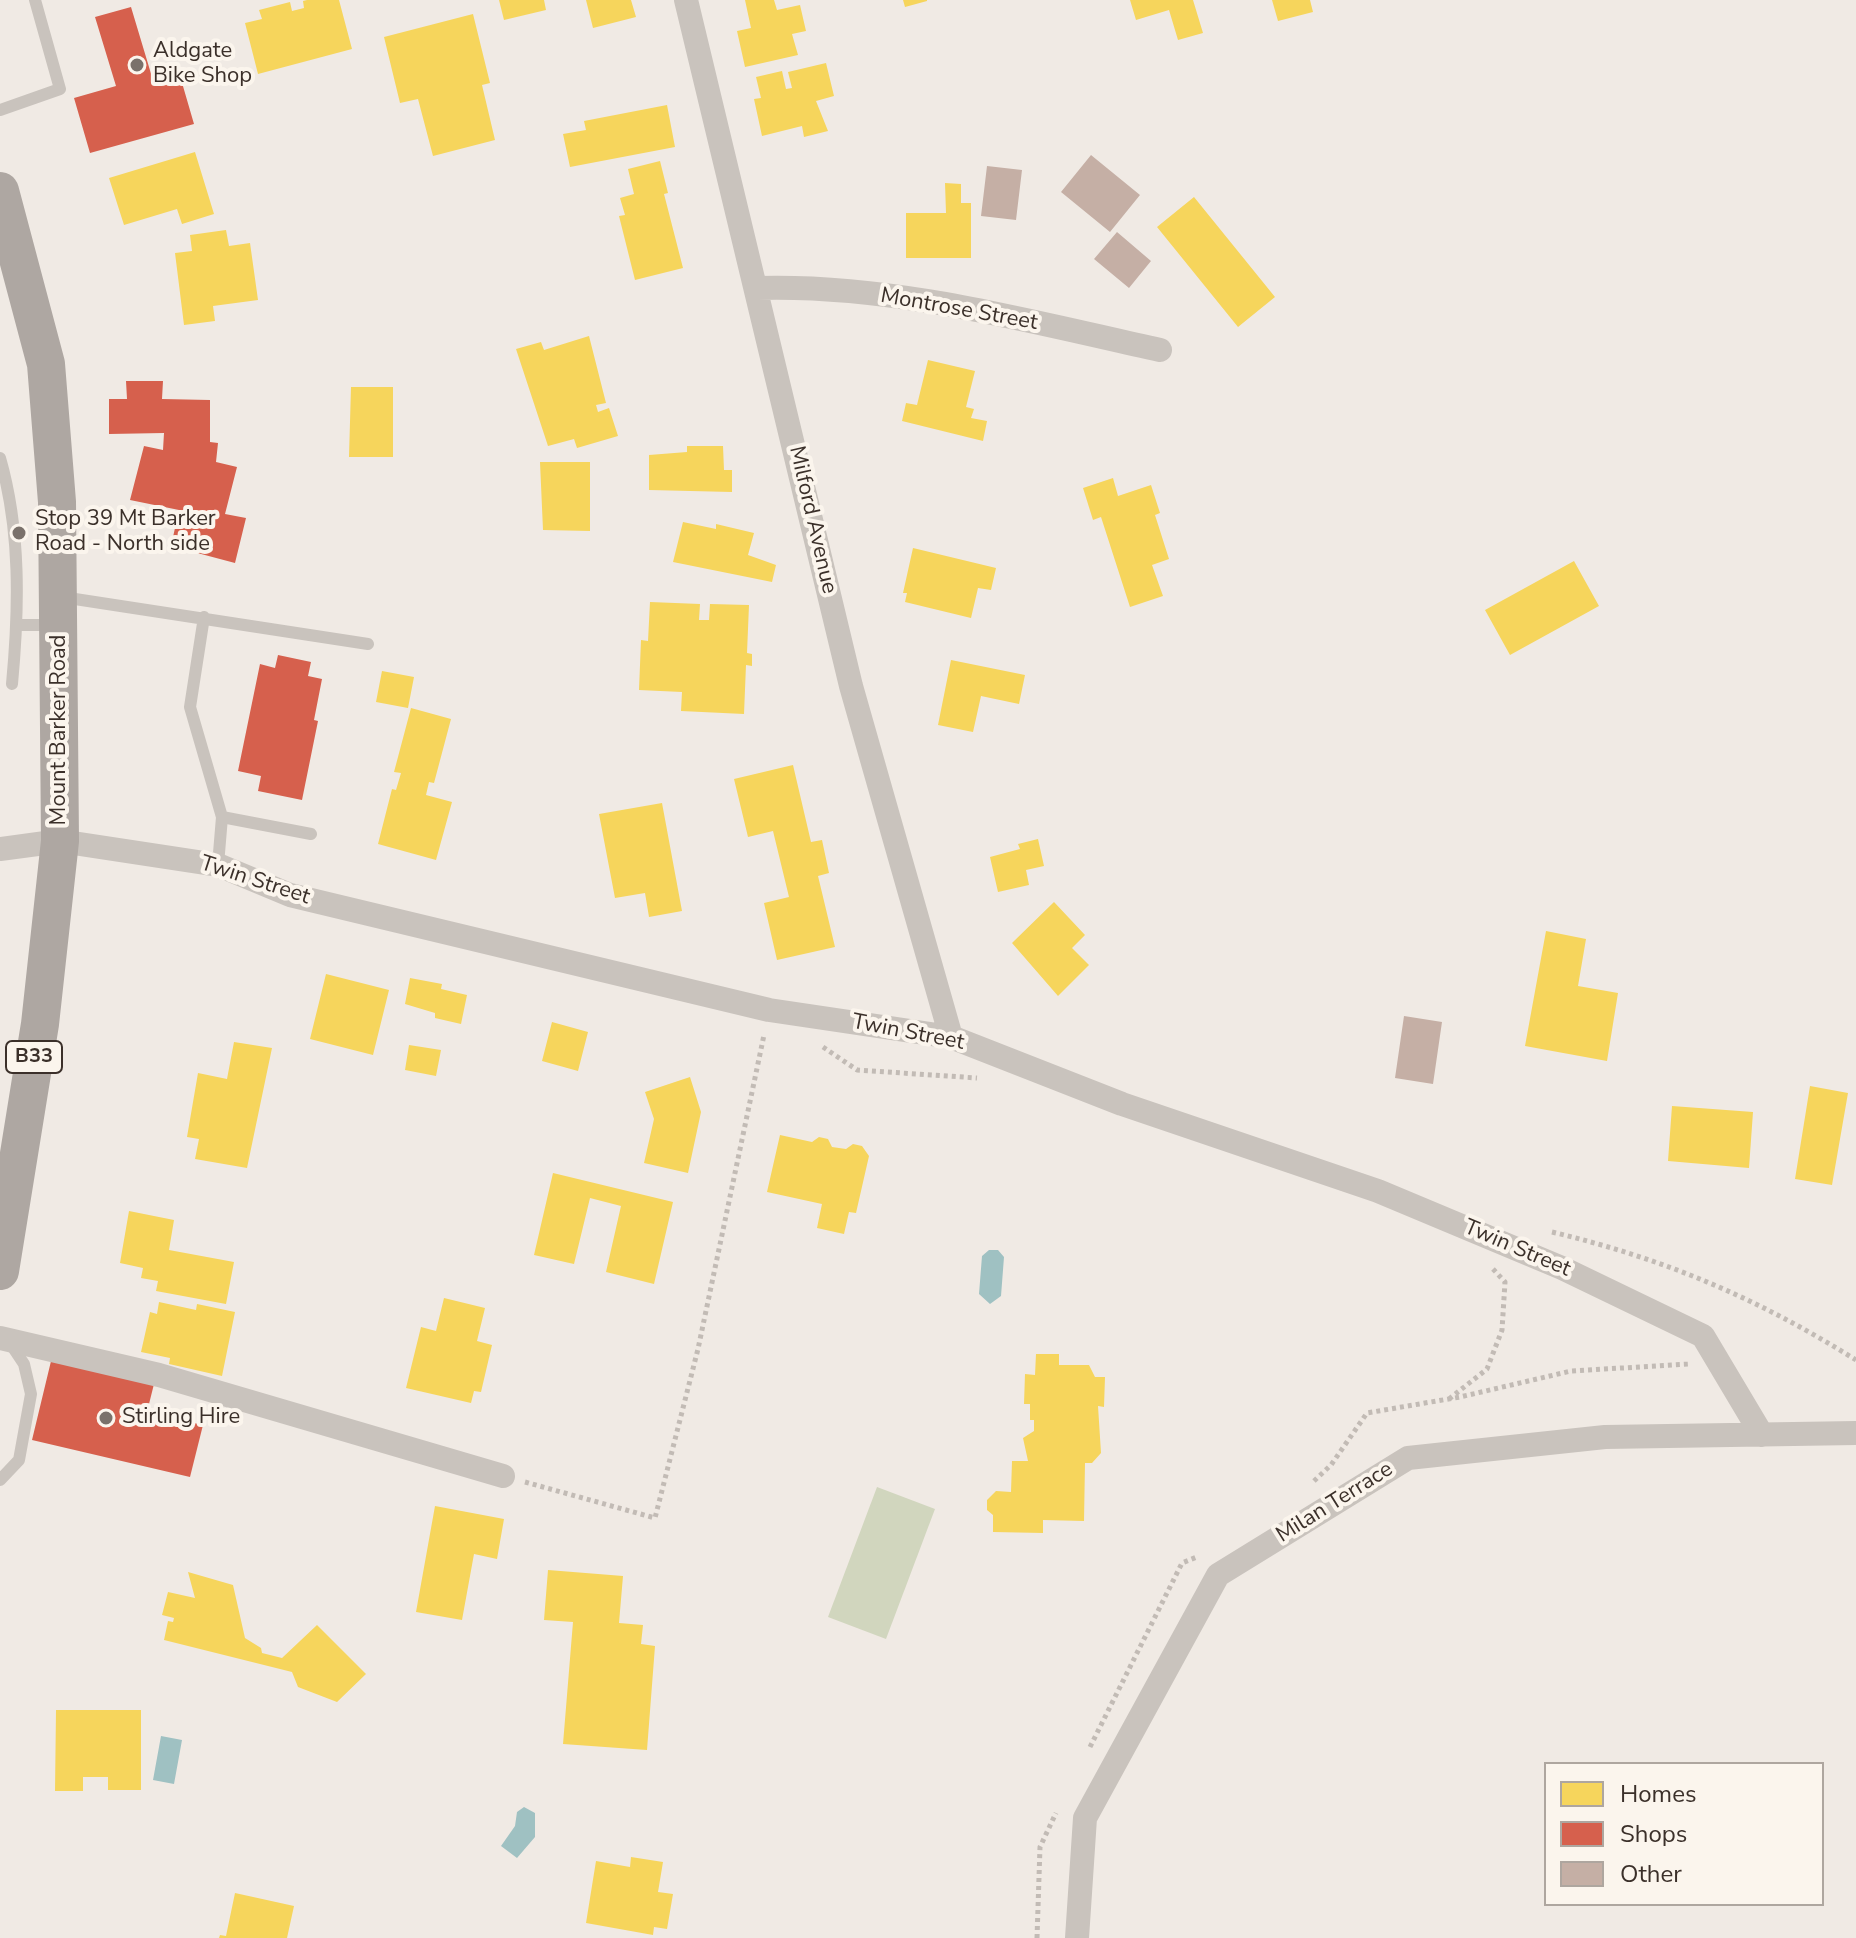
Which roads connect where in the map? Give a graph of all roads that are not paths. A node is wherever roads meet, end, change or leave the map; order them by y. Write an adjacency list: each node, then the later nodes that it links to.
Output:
1 (35, 0): 3 (lane)
2 (686, 0): 5 (street, Milford Avenue)
3 (0, 110)
4 (0, 191): 8 (main road, Mount Barker Road / B33)
5 (757, 288): 6 (street, Montrose Street); 18 (street, Milford Avenue)
6 (1160, 350)
7 (0, 458): 10 (lane, Mount Barker Road)
8 (59, 611): 9 (lane); 10 (lane); 15 (main road, Mount Barker Road / B33)
9 (204, 617): 11 (lane); 13 (lane)
10 (17, 625): 12 (lane, Mount Barker Road)
11 (368, 644)
12 (12, 684)
13 (222, 817): 14 (lane); 17 (lane)
14 (311, 834)
15 (60, 841): 16 (street, Twin Street); 17 (street, Twin Street); 19 (main road, Mount Barker Road / B33)
16 (0, 849)
17 (218, 865): 18 (street, Twin Street)
18 (951, 1037): 22 (street, Twin Street)
19 (0, 1271)
20 (4, 1339): 23 (street); 24 (lane)
21 (1856, 1433): 22 (street, Milan Terrace)
22 (1762, 1435): 25 (street, Milan Terrace)
23 (503, 1476)
24 (0, 1480)
25 (1077, 1938)

